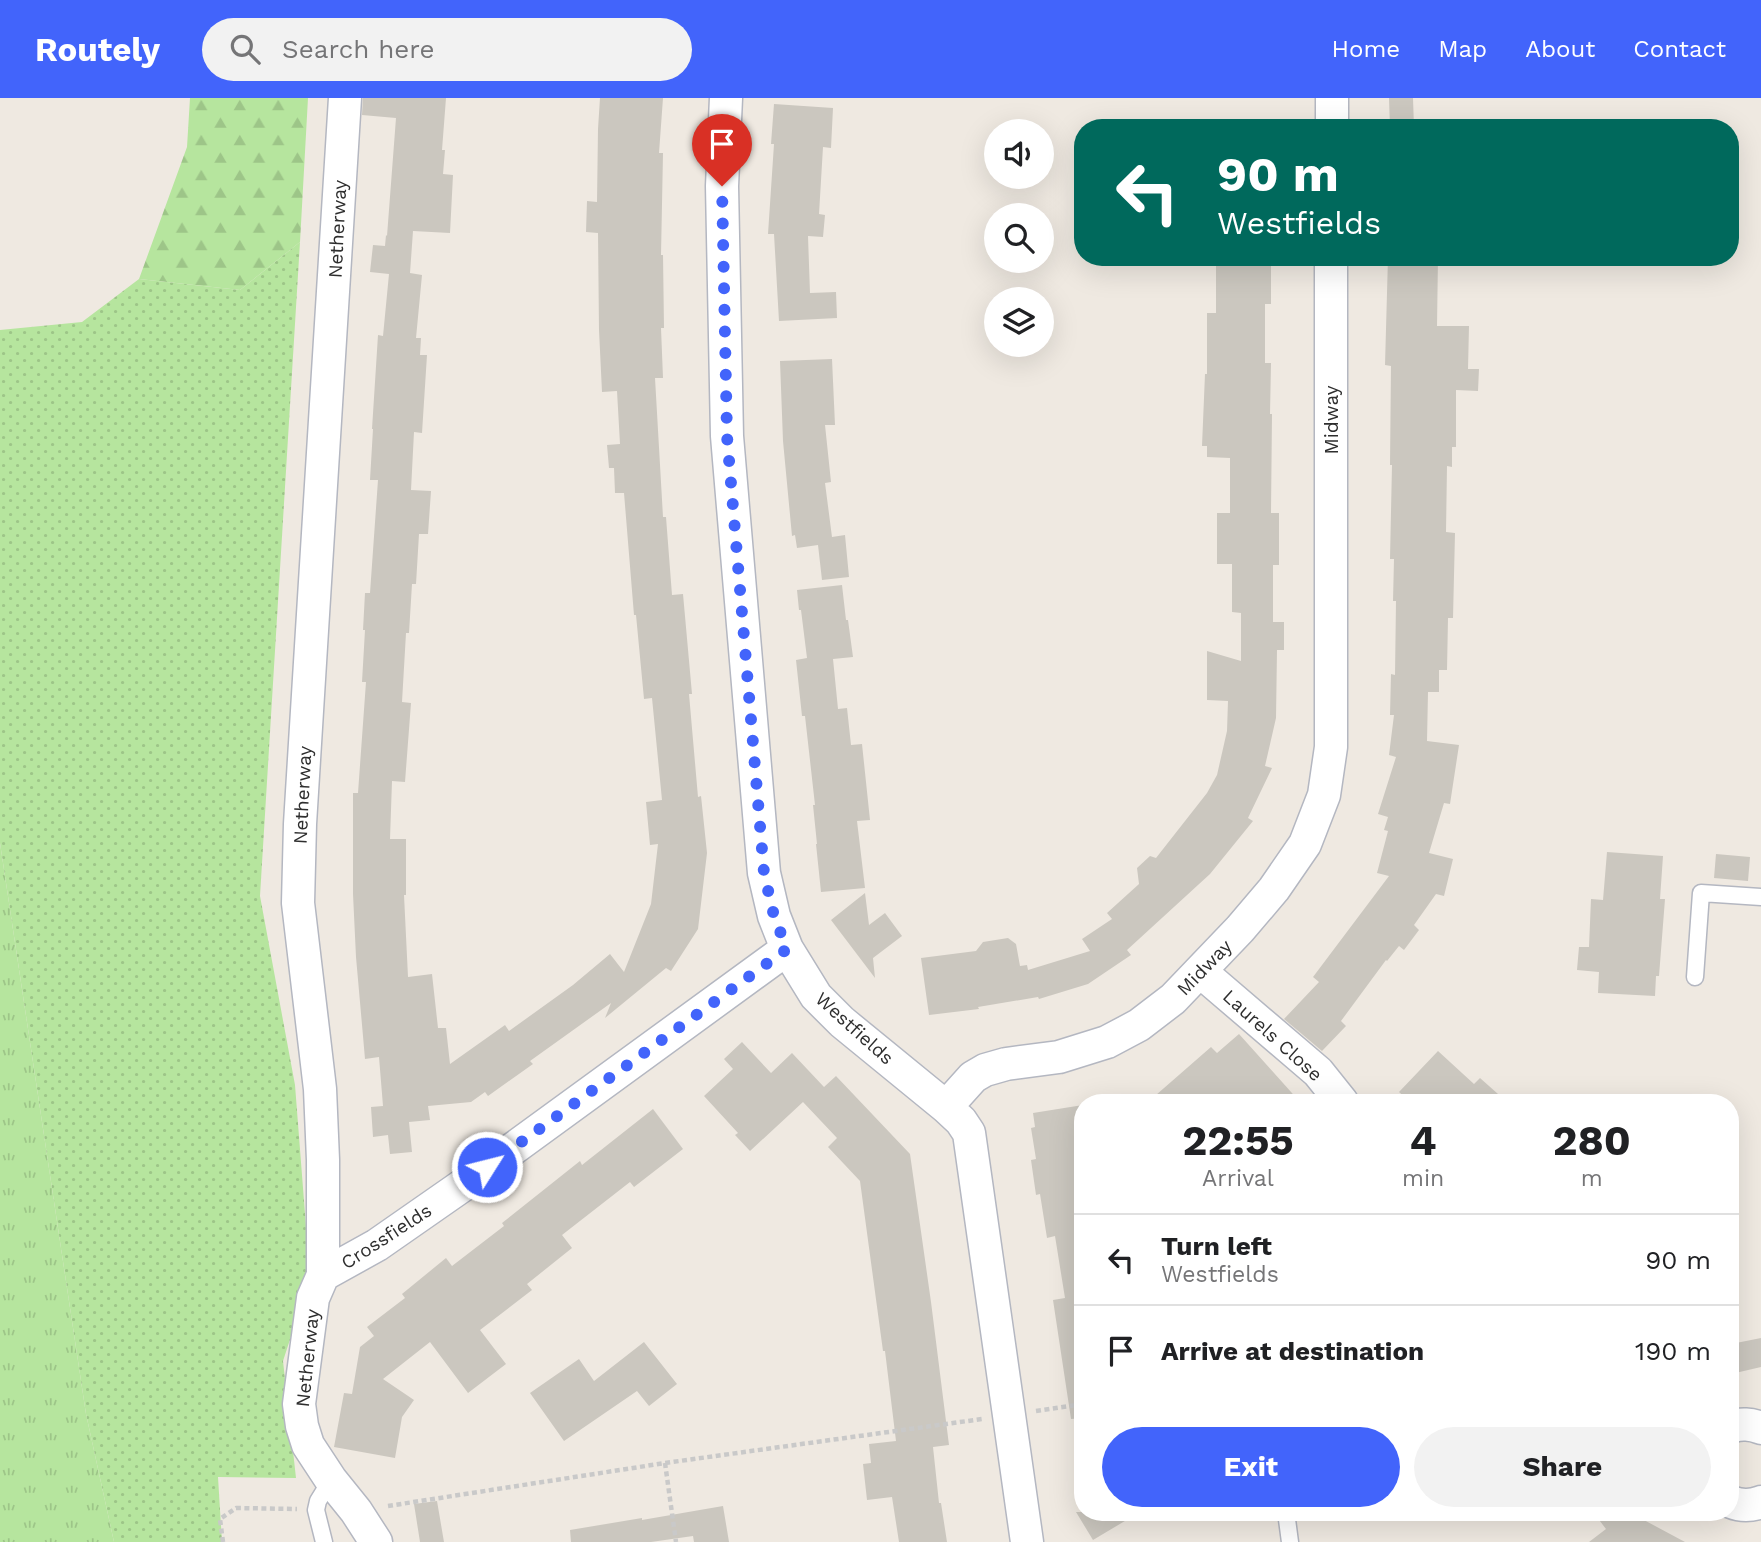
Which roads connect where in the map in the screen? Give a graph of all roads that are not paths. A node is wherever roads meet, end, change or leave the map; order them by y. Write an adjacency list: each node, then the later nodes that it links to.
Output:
1 (345, 98): 12 (street, Netherway)
2 (726, 98): 7 (street, Westfields)
3 (1332, 98): 4 (street)
4 (1332, 119)
5 (1331, 266): 8 (street, Midway)
6 (1761, 897): 9 (lane)
7 (787, 949): 11 (street, Westfields); 12 (street, Crossfields)
8 (1201, 972): 10 (street, Laurels Close); 11 (street, Midway)
9 (1695, 977)
10 (1336, 1094)
11 (946, 1107): 21 (street)
12 (323, 1275): 15 (street, Netherway)
13 (1739, 1426): 14 (street)
14 (1761, 1428)
15 (331, 1480): 19 (lane); 20 (street, Netherway)
16 (1761, 1502): 17 (street)
17 (1739, 1505)
18 (1287, 1521): 22 (lane)
19 (324, 1542)
20 (376, 1542)
21 (1027, 1542)
22 (1290, 1542)

